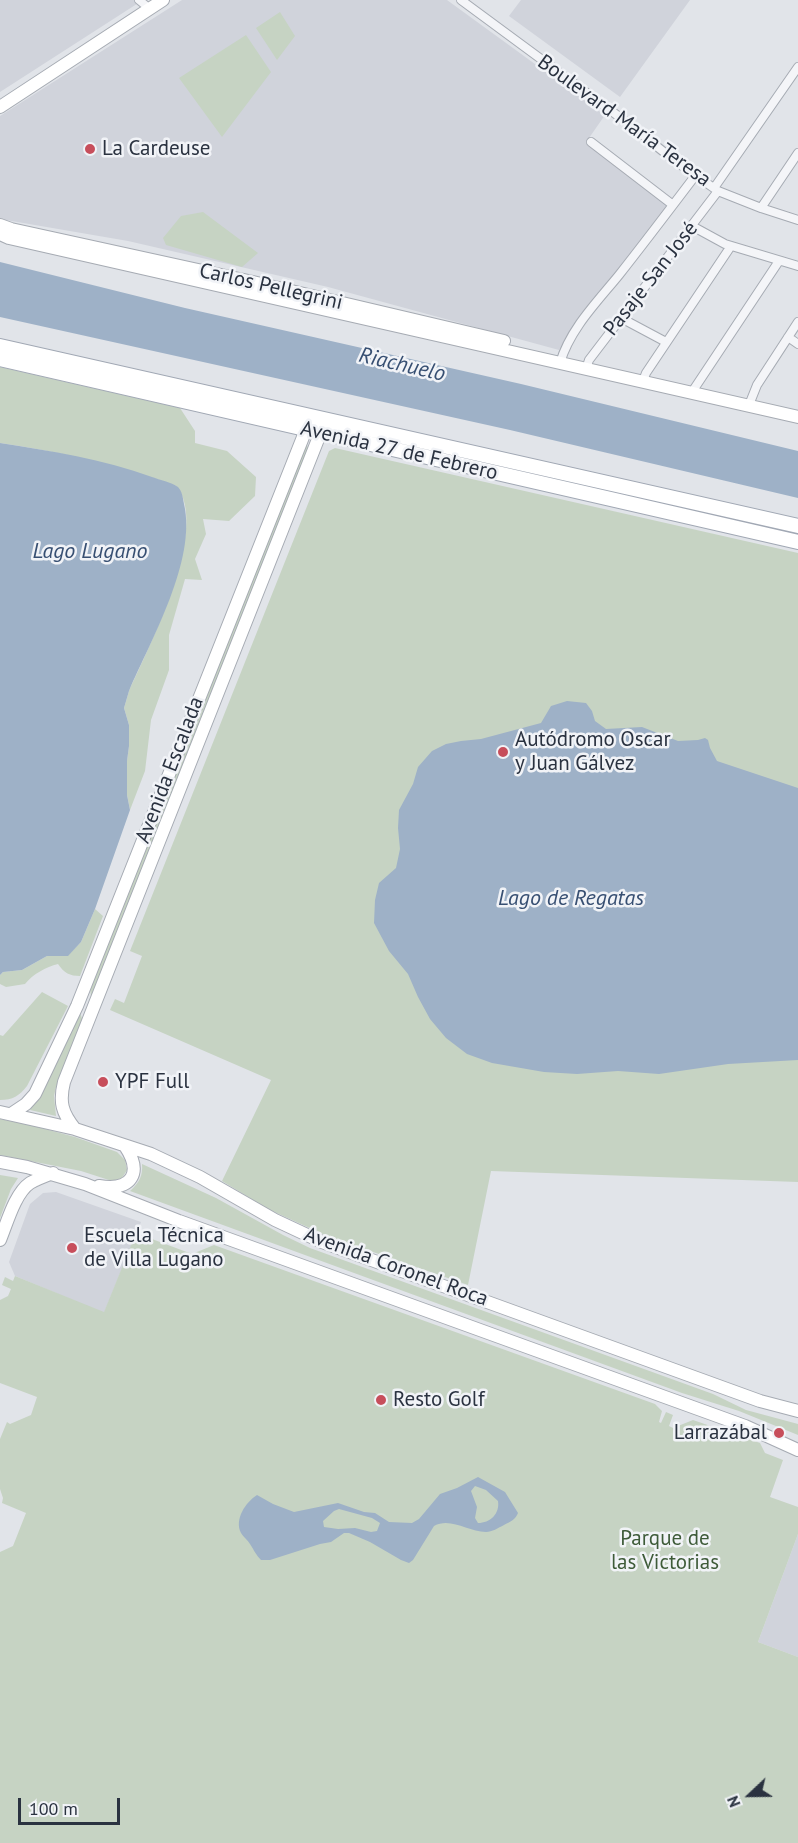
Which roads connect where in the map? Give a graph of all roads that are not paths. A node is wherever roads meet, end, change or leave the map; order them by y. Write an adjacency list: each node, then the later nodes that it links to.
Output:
1 (139, 0): 4 (street)
2 (163, 0): 4 (main road)
3 (461, 0): 9 (street, Boulevard María Teresa)
4 (150, 9): 6 (main road)
5 (798, 67): 10 (street, Pasaje San José)
6 (0, 107)
7 (591, 142): 11 (street)
8 (798, 153): 12 (street)
9 (695, 176): 10 (street, Boulevard María Teresa); 11 (street)
10 (716, 189): 12 (street, Boulevard María Teresa); 15 (street, Pasaje San José)
11 (674, 205): 28 (street)
12 (761, 208): 13 (street, Boulevard María Teresa)
13 (798, 220)
14 (0, 225): 26 (main road, Carlos Pellegrini)
15 (692, 226): 17 (street); 20 (street, Pasaje San José)
16 (0, 234): 26 (main road, Carlos Pellegrini)
17 (731, 246): 18 (street); 23 (street)
18 (779, 261): 19 (street); 31 (street)
19 (798, 266)
20 (621, 318): 23 (street); 29 (street, Pasaje San José)
21 (798, 322): 22 (street)
22 (788, 337): 24 (street); 32 (street)
23 (666, 342): 30 (street)
24 (798, 344)
25 (0, 346): 33 (main road, Avenida 27 de Febrero)
26 (539, 358): 28 (main road, Carlos Pellegrini)
27 (0, 360): 36 (main road, Avenida 27 de Febrero)
28 (560, 363): 29 (main road, Carlos Pellegrini)
29 (586, 369): 30 (main road, Carlos Pellegrini)
30 (643, 381): 31 (main road, Carlos Pellegrini)
31 (692, 392): 32 (main road, Carlos Pellegrini)
32 (749, 405): 34 (main road, Carlos Pellegrini)
33 (311, 415): 35 (main road, Avenida 27 de Febrero); 36 (main road, Avenida Escalada)
34 (798, 417)
35 (326, 419): 37 (main road, Avenida Escalada); 38 (main road, Avenida 27 de Febrero)
36 (306, 430): 37 (main road, Avenida 27 de Febrero); 40 (main road, Avenida Escalada)
37 (320, 433): 39 (main road, Avenida 27 de Febrero); 41 (main road, Avenida Escalada)
38 (798, 526)
39 (798, 542)
40 (77, 1006): 41 (main road); 42 (main road, Avenida Escalada)
41 (92, 1012): 43 (main road, Avenida Escalada)
42 (5, 1113): 43 (main road, Avenida Coronel Roca)
43 (75, 1129): 44 (main road, Avenida Coronel Roca)
44 (125, 1146): 47 (main road); 49 (main road, Avenida Coronel Roca)
45 (0, 1162): 46 (main road, Avenida Coronel Roca)
46 (52, 1173): 47 (main road, Avenida Coronel Roca); 48 (main road)
47 (84, 1184): 50 (main road, Avenida Coronel Roca)
48 (0, 1240)
49 (798, 1411)
50 (798, 1450)

